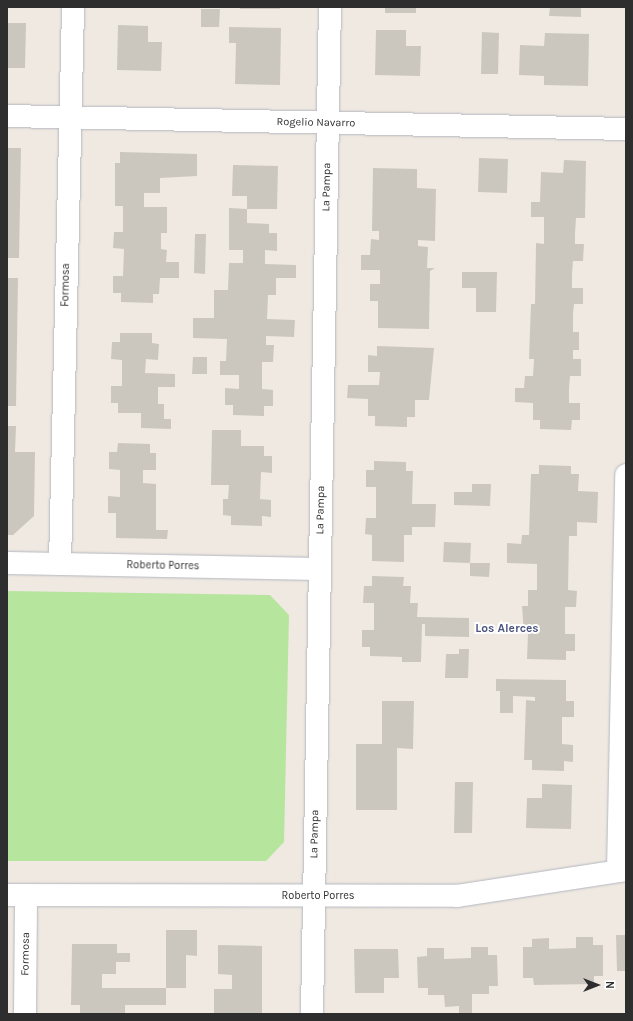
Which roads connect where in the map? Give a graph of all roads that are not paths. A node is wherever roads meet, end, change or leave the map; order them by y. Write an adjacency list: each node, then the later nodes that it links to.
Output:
1 (73, 7): 4 (street, Formosa)
2 (330, 7): 5 (street, La Pampa)
3 (7, 116): 4 (street, Rogelio Navarro)
4 (70, 117): 5 (street, Rogelio Navarro); 9 (street, Formosa)
5 (328, 123): 6 (street, Rogelio Navarro); 10 (street, La Pampa)
6 (626, 129)
7 (626, 475): 11 (street)
8 (7, 563): 9 (street, Roberto Porres)
9 (60, 564): 10 (street, Roberto Porres)
10 (320, 569): 13 (street, La Pampa)
11 (622, 870): 13 (street, Roberto Porres)
12 (17, 895): 13 (street, Roberto Porres); 14 (street, Formosa)
13 (314, 896): 15 (street, La Pampa)
14 (25, 1014)
15 (312, 1014)

